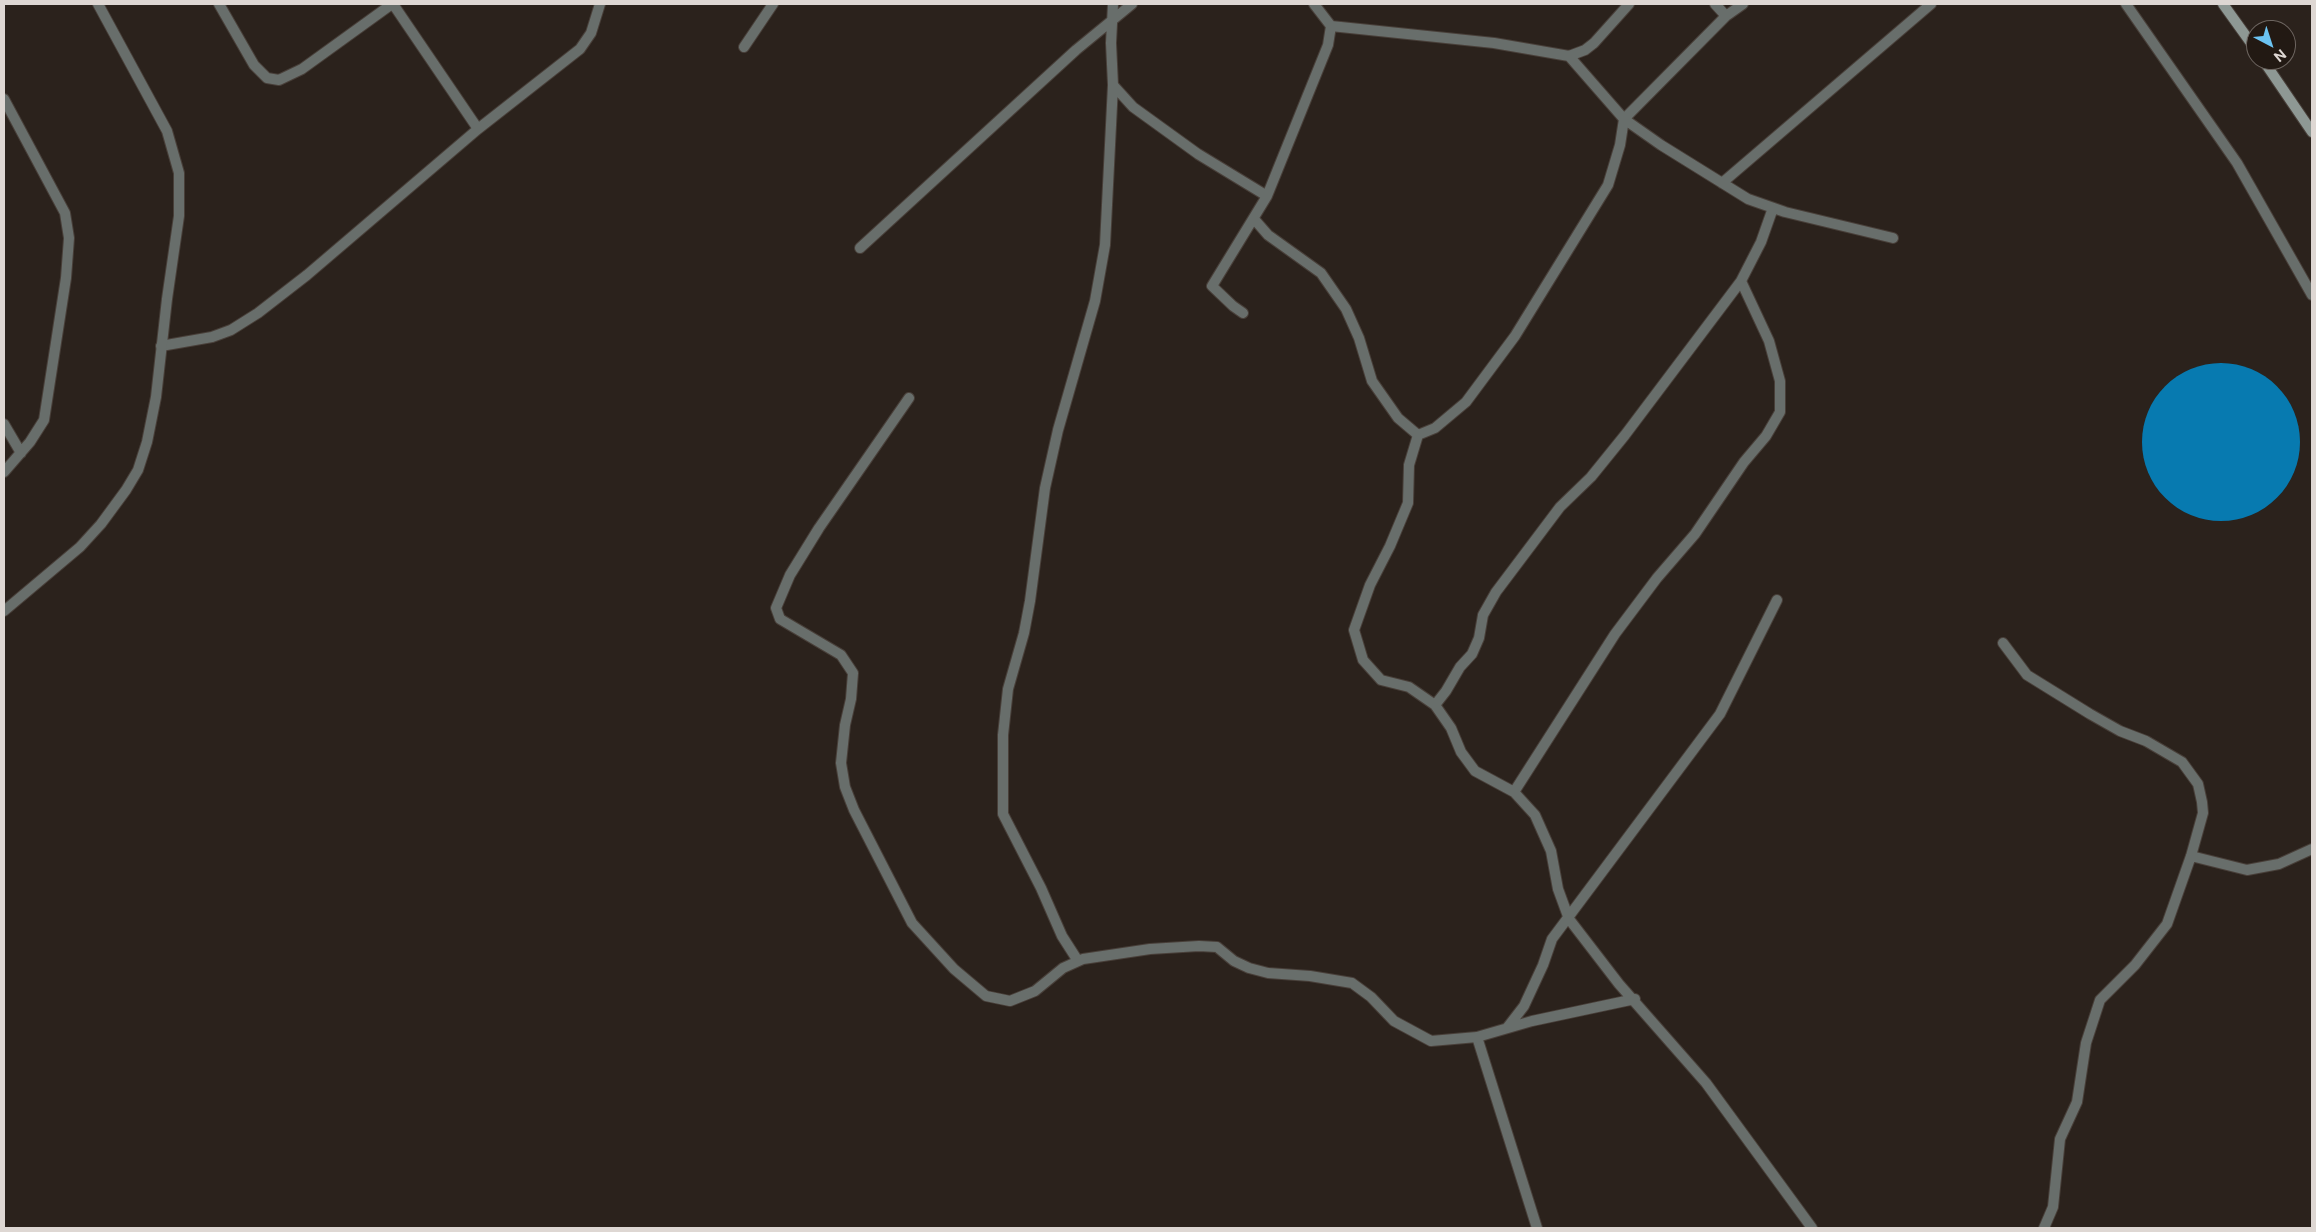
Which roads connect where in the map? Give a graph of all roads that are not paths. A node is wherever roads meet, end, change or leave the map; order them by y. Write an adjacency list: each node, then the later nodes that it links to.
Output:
1 (98, 4): 36 (street)
2 (219, 4): 3 (street)
3 (393, 4): 25 (street)
4 (600, 4): 25 (street)
5 (773, 4): 19 (street)
6 (1114, 4): 16 (street)
7 (1132, 4): 16 (street)
8 (1314, 4): 17 (street)
9 (1629, 4): 20 (street)
10 (1715, 4): 15 (street)
11 (1742, 4): 15 (street)
12 (1931, 4): 27 (street)
13 (2126, 4): 34 (street)
14 (2223, 4): 18 (main road)
15 (1726, 16): 24 (street)
16 (1112, 22): 22 (street); 32 (street)
17 (1331, 26): 20 (street); 28 (street)
18 (2246, 36)
19 (744, 47)
20 (1569, 56): 24 (street)
21 (2270, 70): 26 (main road)
22 (1113, 85): 28 (street); 50 (street)
23 (4, 99): 40 (street)
24 (1624, 119): 27 (street); 39 (street)
25 (478, 129): 36 (street)
26 (2312, 132)
27 (1722, 183): 29 (street)
28 (1267, 196): 30 (street)
29 (1773, 208): 31 (street); 33 (street)
30 (1254, 219): 35 (street); 39 (street)
31 (1893, 238)
32 (860, 248)
33 (1741, 281): 45 (street); 46 (street)
34 (2312, 295)
35 (1243, 313)
36 (161, 346): 43 (street)
37 (909, 398): 50 (street)
38 (4, 424): 40 (street)
39 (1418, 435): 45 (street)
40 (21, 453): 41 (street)
41 (4, 472)
42 (1778, 600): 49 (street)
43 (4, 611)
44 (2004, 643): 48 (street)
45 (1435, 705): 46 (street)
46 (1514, 792): 49 (street)
47 (2312, 849): 48 (street)
48 (2191, 856): 56 (street)
49 (1569, 919): 51 (street); 52 (street)
50 (1078, 961): 53 (street)
51 (1635, 1000): 52 (street); 55 (street)
52 (1507, 1028): 53 (street)
53 (1477, 1036): 54 (street)
54 (1537, 1228)
55 (1812, 1228)
56 (2044, 1228)

